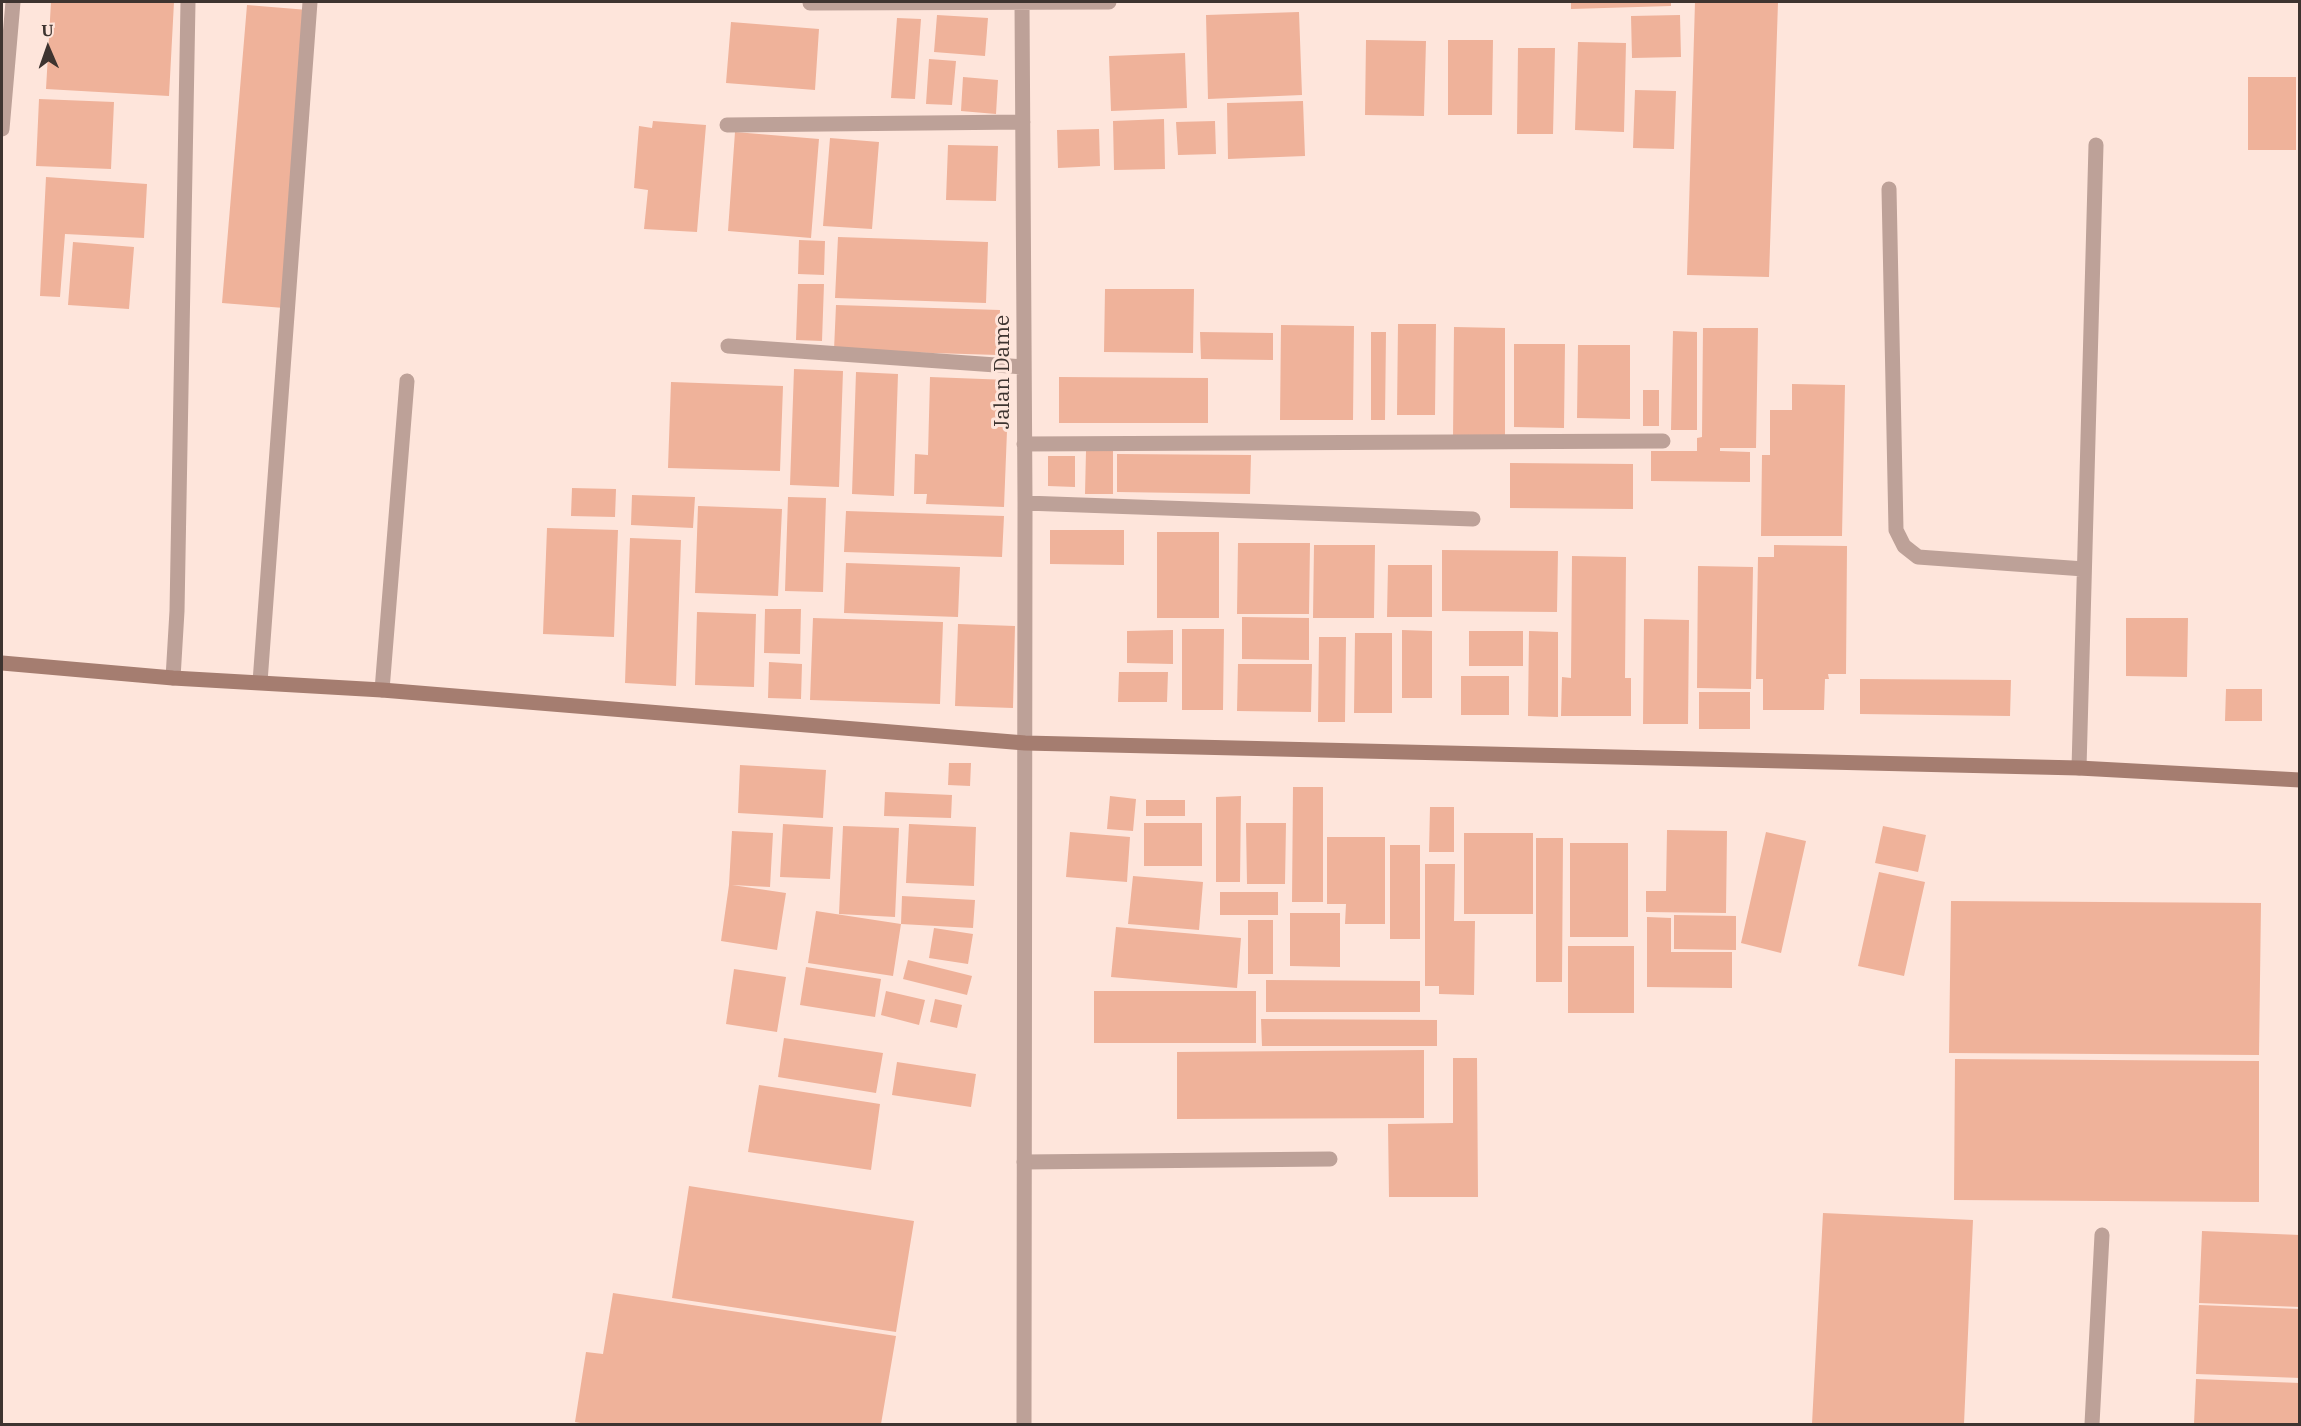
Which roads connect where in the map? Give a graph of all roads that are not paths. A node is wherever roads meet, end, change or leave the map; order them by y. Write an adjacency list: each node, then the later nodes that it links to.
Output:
1 (13, 2): 9 (street)
2 (188, 2): 21 (street)
3 (310, 2): 22 (street)
4 (1109, 2): 6 (street)
5 (810, 3): 6 (street)
6 (1022, 3): 7 (street, Jalan Dame)
7 (1023, 122): 8 (street); 13 (street, Jalan Dame)
8 (727, 125)
9 (2, 129)
10 (2096, 145): 19 (street)
11 (1889, 189): 19 (street)
12 (728, 346): 13 (street)
13 (1024, 367): 16 (street, Jalan Dame)
14 (407, 381): 23 (street)
15 (1663, 441): 16 (street)
16 (1024, 444): 17 (street, Jalan Dame)
17 (1025, 503): 18 (street); 24 (street, Jalan Dame)
18 (1473, 519)
19 (2084, 568): 25 (street)
20 (2, 663): 21 (street)
21 (173, 678): 22 (street)
22 (260, 682): 23 (street)
23 (382, 690): 24 (street)
24 (1025, 743): 25 (street); 28 (street, Jalan Dame)
25 (2079, 768): 26 (street)
26 (2300, 780)
27 (1330, 1159): 28 (street)
28 (1024, 1162): 30 (street, Jalan Dame)
29 (2102, 1235): 31 (street)
30 (1024, 1425)
31 (2092, 1425)

